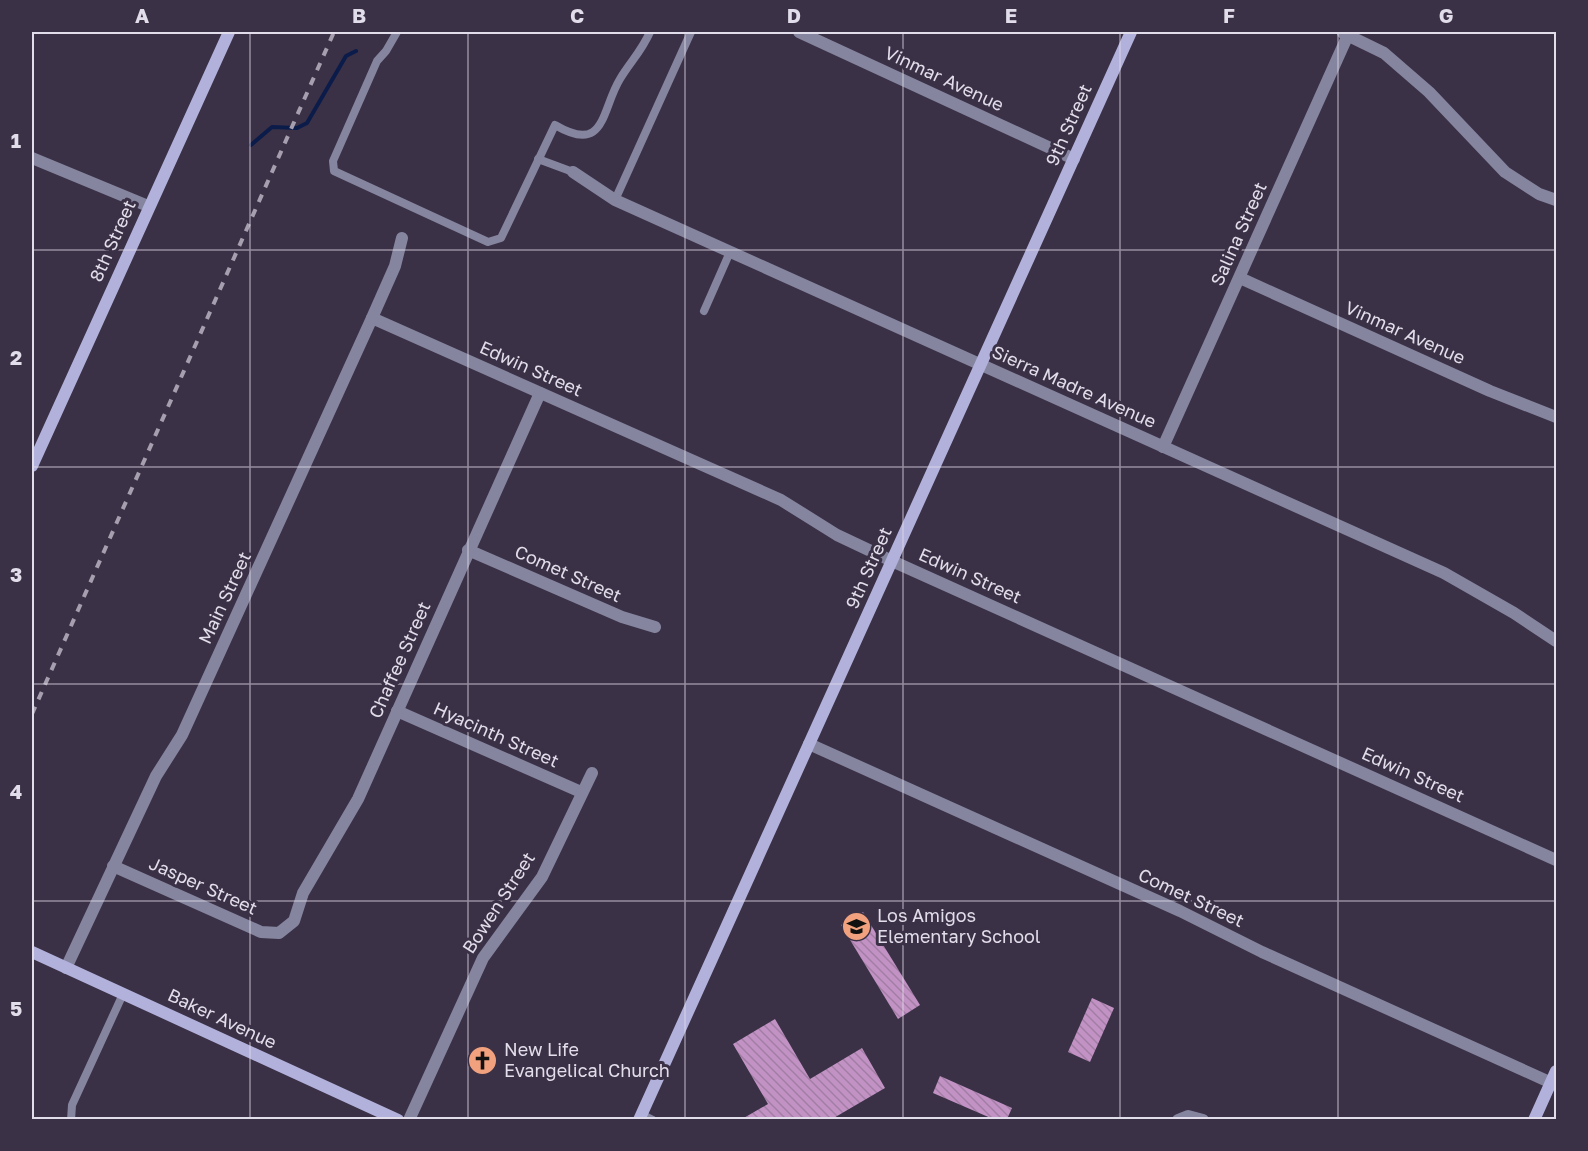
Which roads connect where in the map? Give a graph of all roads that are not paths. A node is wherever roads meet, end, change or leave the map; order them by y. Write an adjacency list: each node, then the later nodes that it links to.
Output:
1 (229, 32): 14 (street, 8th Street)
2 (397, 32): 9 (lane)
3 (650, 32): 9 (lane)
4 (691, 32): 12 (lane)
5 (800, 32): 10 (street, Vinmar Avenue)
6 (1131, 32): 10 (street, 9th Street)
7 (1344, 33): 13 (street); 17 (street, Salina Street)
8 (32, 158): 14 (street)
9 (538, 159): 11 (lane)
10 (1074, 159): 20 (street, 9th Street)
11 (573, 172): 12 (street, Sierra Madre Avenue)
12 (615, 200): 16 (street, Sierra Madre Avenue)
13 (1557, 201)
14 (148, 206): 24 (street, 8th Street)
15 (402, 238): 19 (street, Main Street)
16 (730, 252): 18 (lane); 20 (street, Sierra Madre Avenue)
17 (1240, 278): 22 (street, Vinmar Avenue); 23 (street, Salina Street)
18 (704, 311)
19 (372, 318): 21 (street, Edwin Street); 34 (street, Main Street)
20 (981, 364): 23 (street, Sierra Madre Avenue); 26 (street, 9th Street)
21 (540, 393): 25 (street, Chaffee Street); 26 (street, Edwin Street)
22 (1557, 417)
23 (1162, 447): 28 (street, Sierra Madre Avenue)
24 (32, 466)
25 (468, 550): 27 (street, Comet Street); 29 (street, Chaffee Street)
26 (892, 561): 30 (street, 9th Street); 33 (street, Edwin Street)
27 (655, 627)
28 (1557, 641)
29 (397, 711): 32 (street, Hyacinth Street); 35 (street, Chaffee Street)
30 (809, 744): 40 (street, Comet Street); 41 (street, 9th Street)
31 (592, 773): 32 (street, Bowen Street)
32 (581, 792): 44 (street, Bowen Street)
33 (1557, 860)
34 (113, 866): 35 (street, Jasper Street); 37 (street, Main Street)
35 (279, 933)
36 (32, 952): 37 (street, Baker Avenue)
37 (66, 968): 38 (street, Baker Avenue)
38 (123, 994): 42 (lane); 43 (street, Baker Avenue)
39 (1557, 1071): 40 (street)
40 (1554, 1084): 48 (street)
41 (640, 1117): 45 (lane)
42 (71, 1119)
43 (398, 1119)
44 (409, 1119)
45 (653, 1119)
46 (1178, 1119): 47 (street)
47 (1203, 1119)
48 (1534, 1119)

